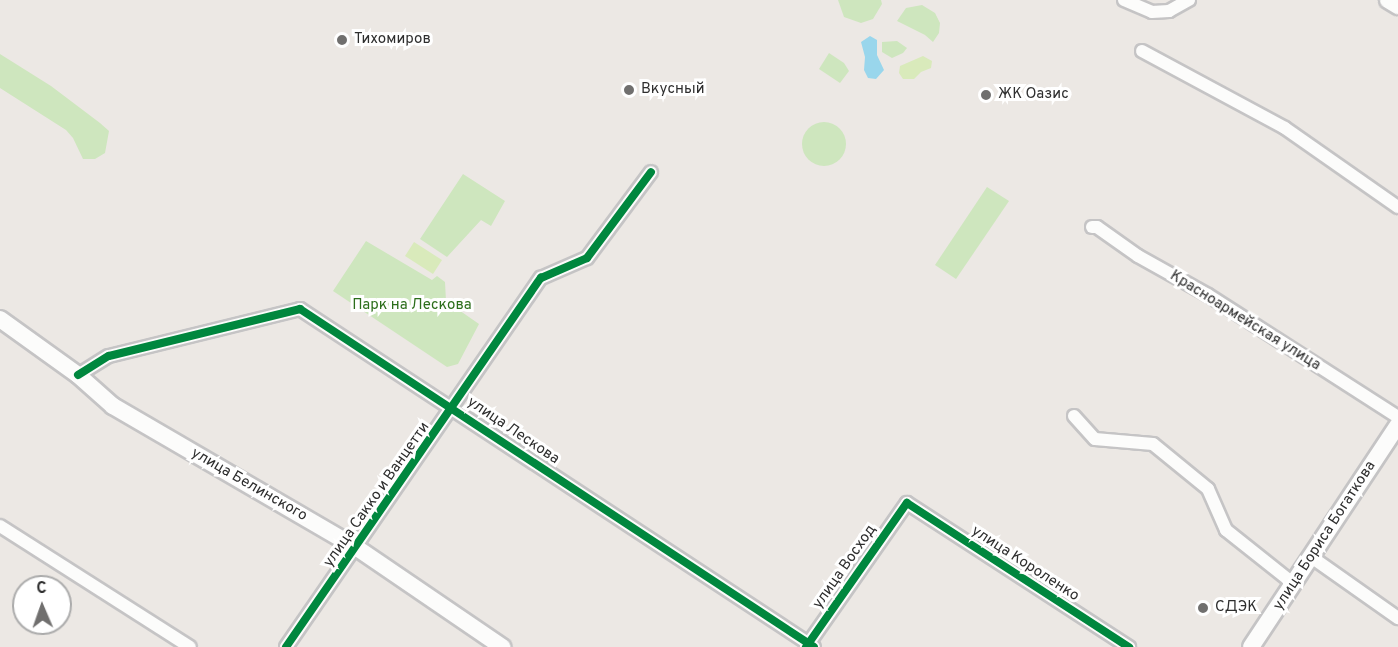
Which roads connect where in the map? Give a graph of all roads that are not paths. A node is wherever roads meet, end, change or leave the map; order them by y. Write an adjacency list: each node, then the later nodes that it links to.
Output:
1 (1124, 0): 2 (street)
2 (1189, 0)
3 (1388, 0): 4 (street)
4 (1398, 6)
5 (1142, 51): 7 (street)
6 (651, 172): 11 (street, улица Сакко и Ванцетти)
7 (1398, 207)
8 (1092, 227): 13 (street, Красноармейская улица)
9 (1, 323): 10 (street, улица Белинского)
10 (78, 375): 11 (street, улица Лескова); 17 (street, улица Белинского)
11 (452, 407): 17 (street, улица Сакко и Ванцетти); 21 (street, улица Лескова)
12 (1074, 416): 19 (street)
13 (1398, 417)
14 (1398, 425): 18 (street, улица Бориса Богаткова)
15 (907, 503): 21 (street, улица Восход); 25 (street, улица Короленко)
16 (0, 526): 22 (street)
17 (357, 548): 23 (street, улица Сакко и Ванцетти); 24 (street, улица Белинского)
18 (1310, 556): 19 (street, улица Бориса Богаткова); 20 (street)
19 (1294, 584): 26 (street, улица Бориса Богаткова)
20 (1398, 618)
21 (809, 646)
22 (190, 647)
23 (286, 647)
24 (502, 647)
25 (1129, 647)
26 (1251, 647)

